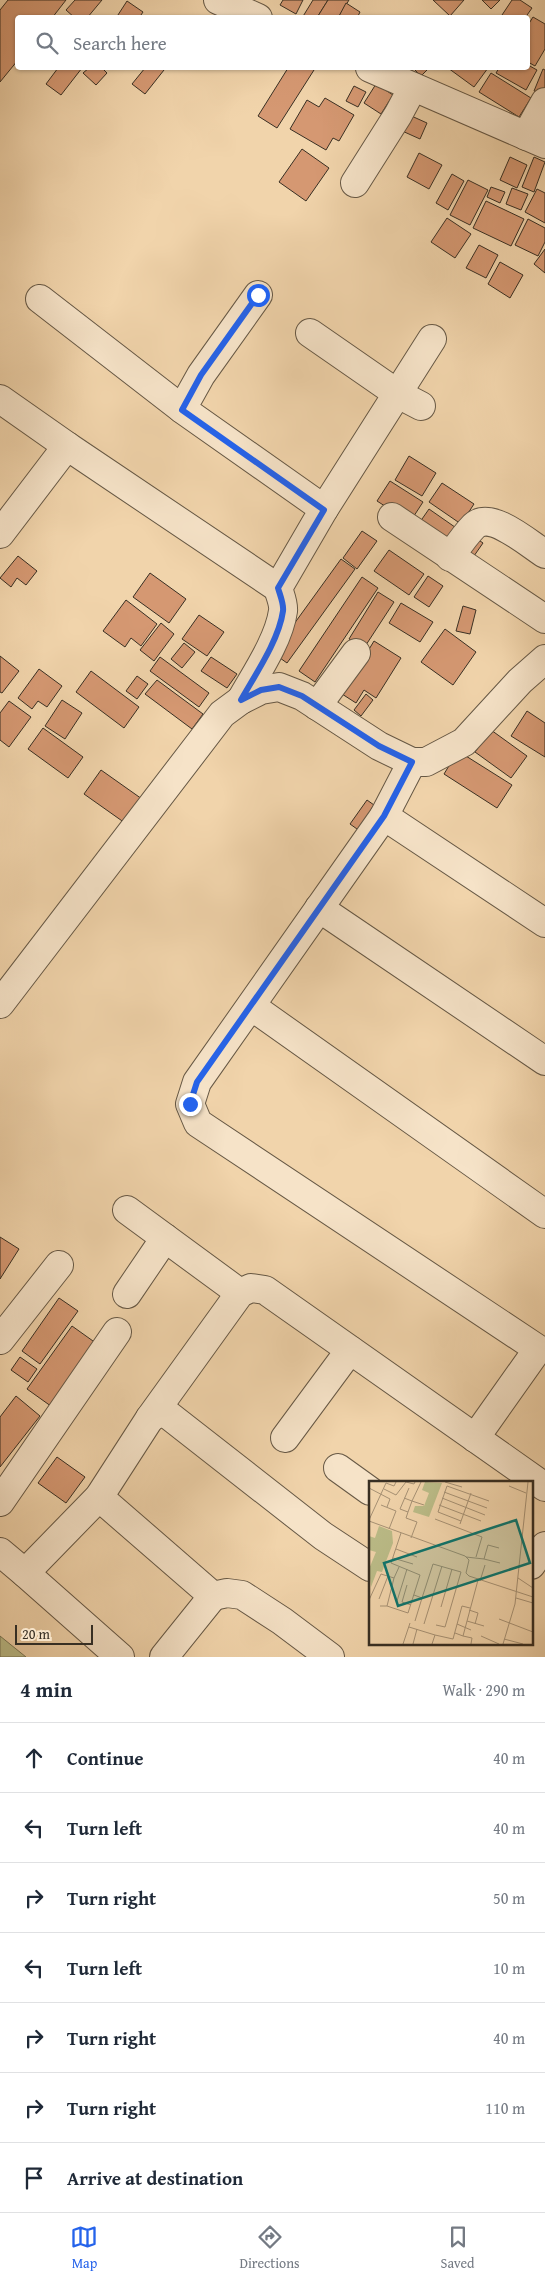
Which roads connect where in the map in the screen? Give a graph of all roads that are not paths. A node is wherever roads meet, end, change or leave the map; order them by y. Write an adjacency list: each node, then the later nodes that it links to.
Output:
1 (218, 0): 2 (street)
2 (251, 15)
3 (375, 70): 4 (street)
4 (413, 86): 6 (street); 7 (street)
5 (545, 102): 6 (street)
6 (536, 140)
7 (355, 183)
8 (258, 295): 14 (street)
9 (40, 299): 14 (street)
10 (310, 333): 13 (street)
11 (432, 339): 13 (street)
12 (0, 398): 15 (street)
13 (409, 400): 16 (street)
14 (182, 410): 16 (street)
15 (67, 446): 18 (street); 21 (street)
16 (324, 510): 21 (street)
17 (392, 517): 20 (street)
18 (0, 534)
19 (545, 554): 20 (street)
20 (450, 557): 22 (street)
21 (278, 588): 25 (street)
22 (545, 619)
23 (356, 653): 26 (street)
24 (545, 659): 27 (street)
25 (241, 700): 26 (street); 31 (street)
26 (317, 706): 27 (street)
27 (412, 762): 28 (street)
28 (384, 816): 29 (street); 30 (street)
29 (319, 908): 32 (street); 33 (street)
30 (545, 923)
31 (0, 1004)
32 (250, 1006): 35 (street); 43 (street)
33 (545, 1061)
34 (127, 1210): 36 (street)
35 (545, 1214)
36 (165, 1238): 38 (street); 39 (street)
37 (59, 1265): 41 (street)
38 (240, 1293): 42 (street); 44 (street)
39 (127, 1294)
40 (117, 1332): 51 (street)
41 (0, 1340)
42 (350, 1350): 45 (street); 46 (street)
43 (541, 1351): 46 (street)
44 (150, 1418): 50 (street); 55 (street)
45 (285, 1438)
46 (475, 1438): 48 (street)
47 (338, 1468): 49 (street)
48 (545, 1487)
49 (369, 1490)
50 (100, 1497): 56 (street); 57 (street)
51 (0, 1502)
52 (545, 1546): 54 (street)
53 (0, 1552): 56 (street)
54 (532, 1565)
55 (369, 1566)
56 (25, 1573): 59 (street)
57 (213, 1596): 58 (street); 60 (street)
58 (169, 1656)
59 (120, 1657)
60 (330, 1657)

